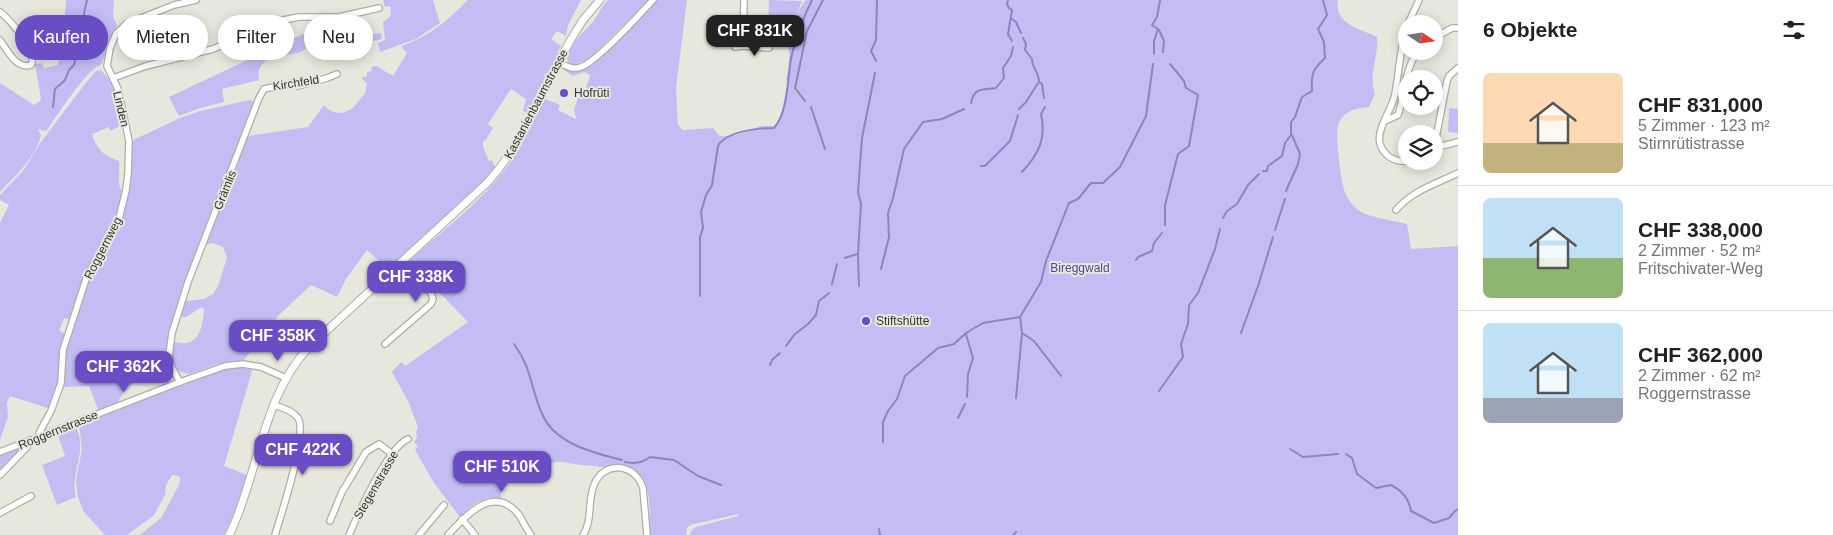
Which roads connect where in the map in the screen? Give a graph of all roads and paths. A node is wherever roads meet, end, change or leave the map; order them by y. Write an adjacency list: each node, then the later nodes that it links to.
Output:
1 (195, 0): 20 (street, Linden)
2 (600, 0): 17 (street, Kastanienbaumstrasse)
3 (653, 0): 17 (street)
4 (744, 0): 12 (street)
5 (1419, 0): 8 (street)
6 (379, 8): 20 (street)
7 (0, 12): 11 (street)
8 (1412, 15)
9 (1458, 28): 10 (street)
10 (1443, 33)
11 (0, 40)
12 (743, 46): 13 (street); 14 (street)
13 (735, 47)
14 (769, 48)
15 (1400, 60): 22 (street)
16 (1412, 60): 22 (street)
17 (559, 63): 30 (street, Kastanienbaumstrasse)
18 (1458, 68): 23 (street)
19 (337, 74): 21 (street, Kirchfeld)
20 (113, 77): 24 (street, Linden)
21 (259, 98): 33 (street, Grämlis)
22 (1385, 121): 27 (street)
23 (1438, 125)
24 (128, 141): 35 (street, Roggernweg)
25 (1458, 142): 26 (street)
26 (1443, 146)
27 (1398, 160)
28 (1458, 173): 29 (street)
29 (1396, 210)
30 (403, 261): 31 (street); 32 (street, Kastanienbaumstrasse)
31 (385, 344)
32 (286, 378): 33 (street, Roggernstrasse); 34 (street, Kastanienbaumstrasse)
33 (180, 382): 35 (street, Roggernstrasse)
34 (274, 405): 46 (street, Kastanienbaumstrasse); 47 (street)
35 (40, 437): 37 (street, Roggernstrasse)
36 (408, 439): 39 (street, Stegenstrasse)
37 (28, 442): 38 (street, Roggernstrasse); 40 (street)
38 (0, 452)
39 (392, 454): 45 (street); 48 (street, Stegenstrasse)
40 (0, 475)
41 (30, 496): 43 (street)
42 (444, 505): 49 (street)
43 (0, 513)
44 (462, 519): 50 (street); 51 (street); 52 (street)
45 (330, 520)
46 (229, 535)
47 (275, 535)
48 (349, 535)
49 (419, 535)
50 (448, 535)
51 (475, 535)
52 (531, 535)
53 (583, 535): 54 (street)
54 (647, 535)

